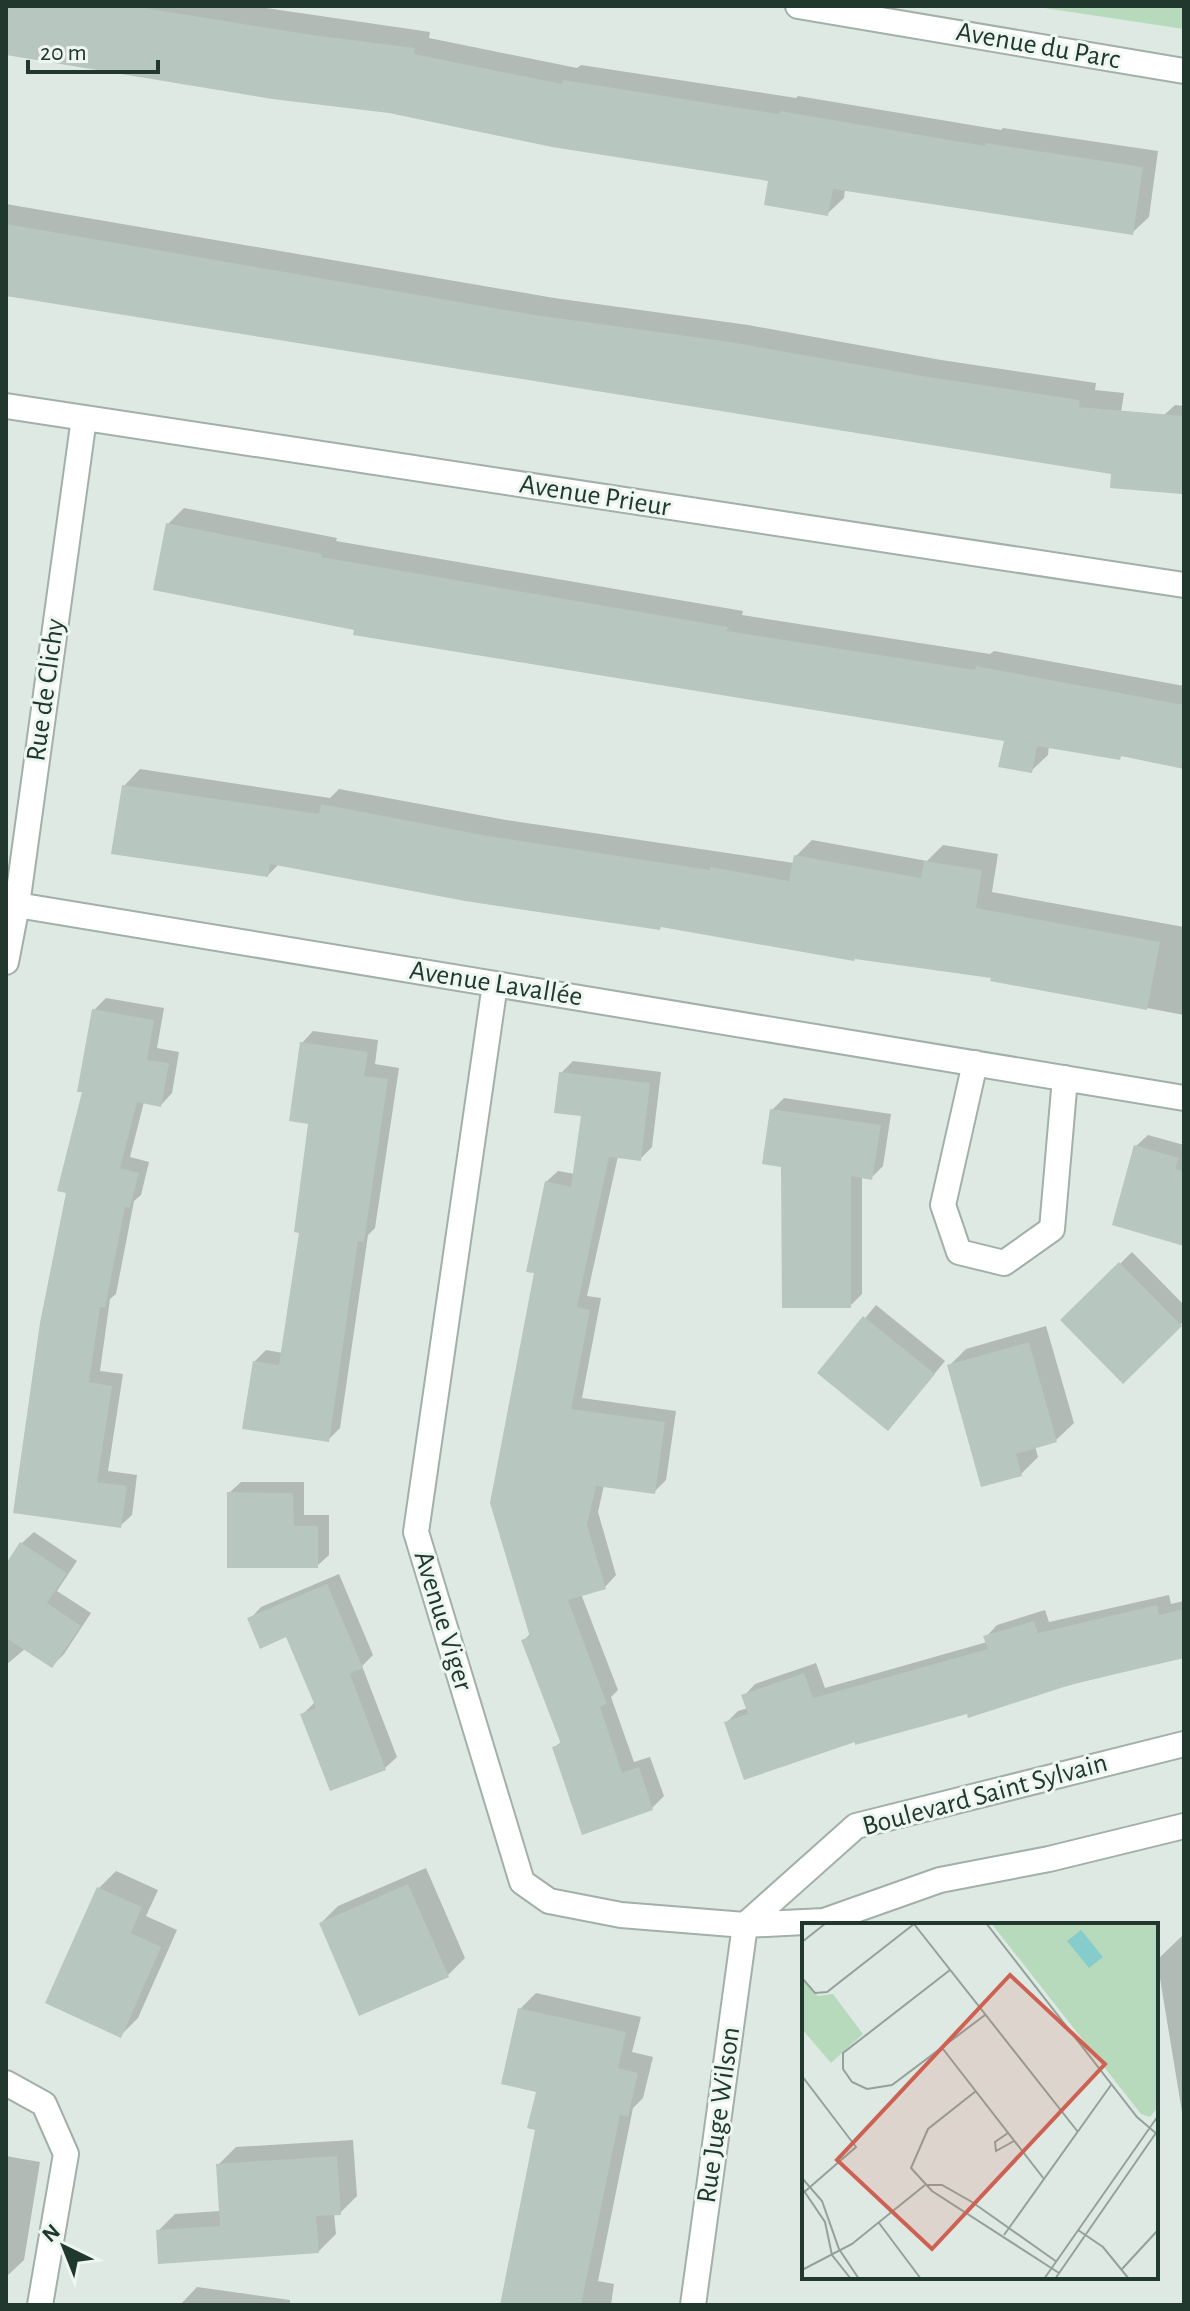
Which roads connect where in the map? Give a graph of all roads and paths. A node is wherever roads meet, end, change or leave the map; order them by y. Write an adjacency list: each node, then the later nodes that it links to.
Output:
1 (798, 6): 2 (street, Avenue du Parc)
2 (1184, 71)
3 (6, 406): 4 (street, Avenue Prieur)
4 (84, 418): 5 (street, Avenue Prieur); 6 (street, Rue de Clichy)
5 (1184, 585)
6 (17, 905): 7 (street, Rue de Clichy); 8 (street, Avenue Lavallée)
7 (6, 962)
8 (495, 984): 9 (street, Avenue Lavallée); 14 (street, Avenue Viger)
9 (975, 1063): 10 (street, Avenue Lavallée); 10 (street)
10 (1065, 1078): 11 (street, Avenue Lavallée)
11 (1184, 1098)
12 (1184, 1744): 14 (street, Boulevard Saint Sylvain)
13 (1184, 1826): 14 (street)
14 (745, 1925): 17 (street, Rue Juge Wilson)
15 (6, 2083): 16 (street)
16 (40, 2305)
17 (693, 2305)

